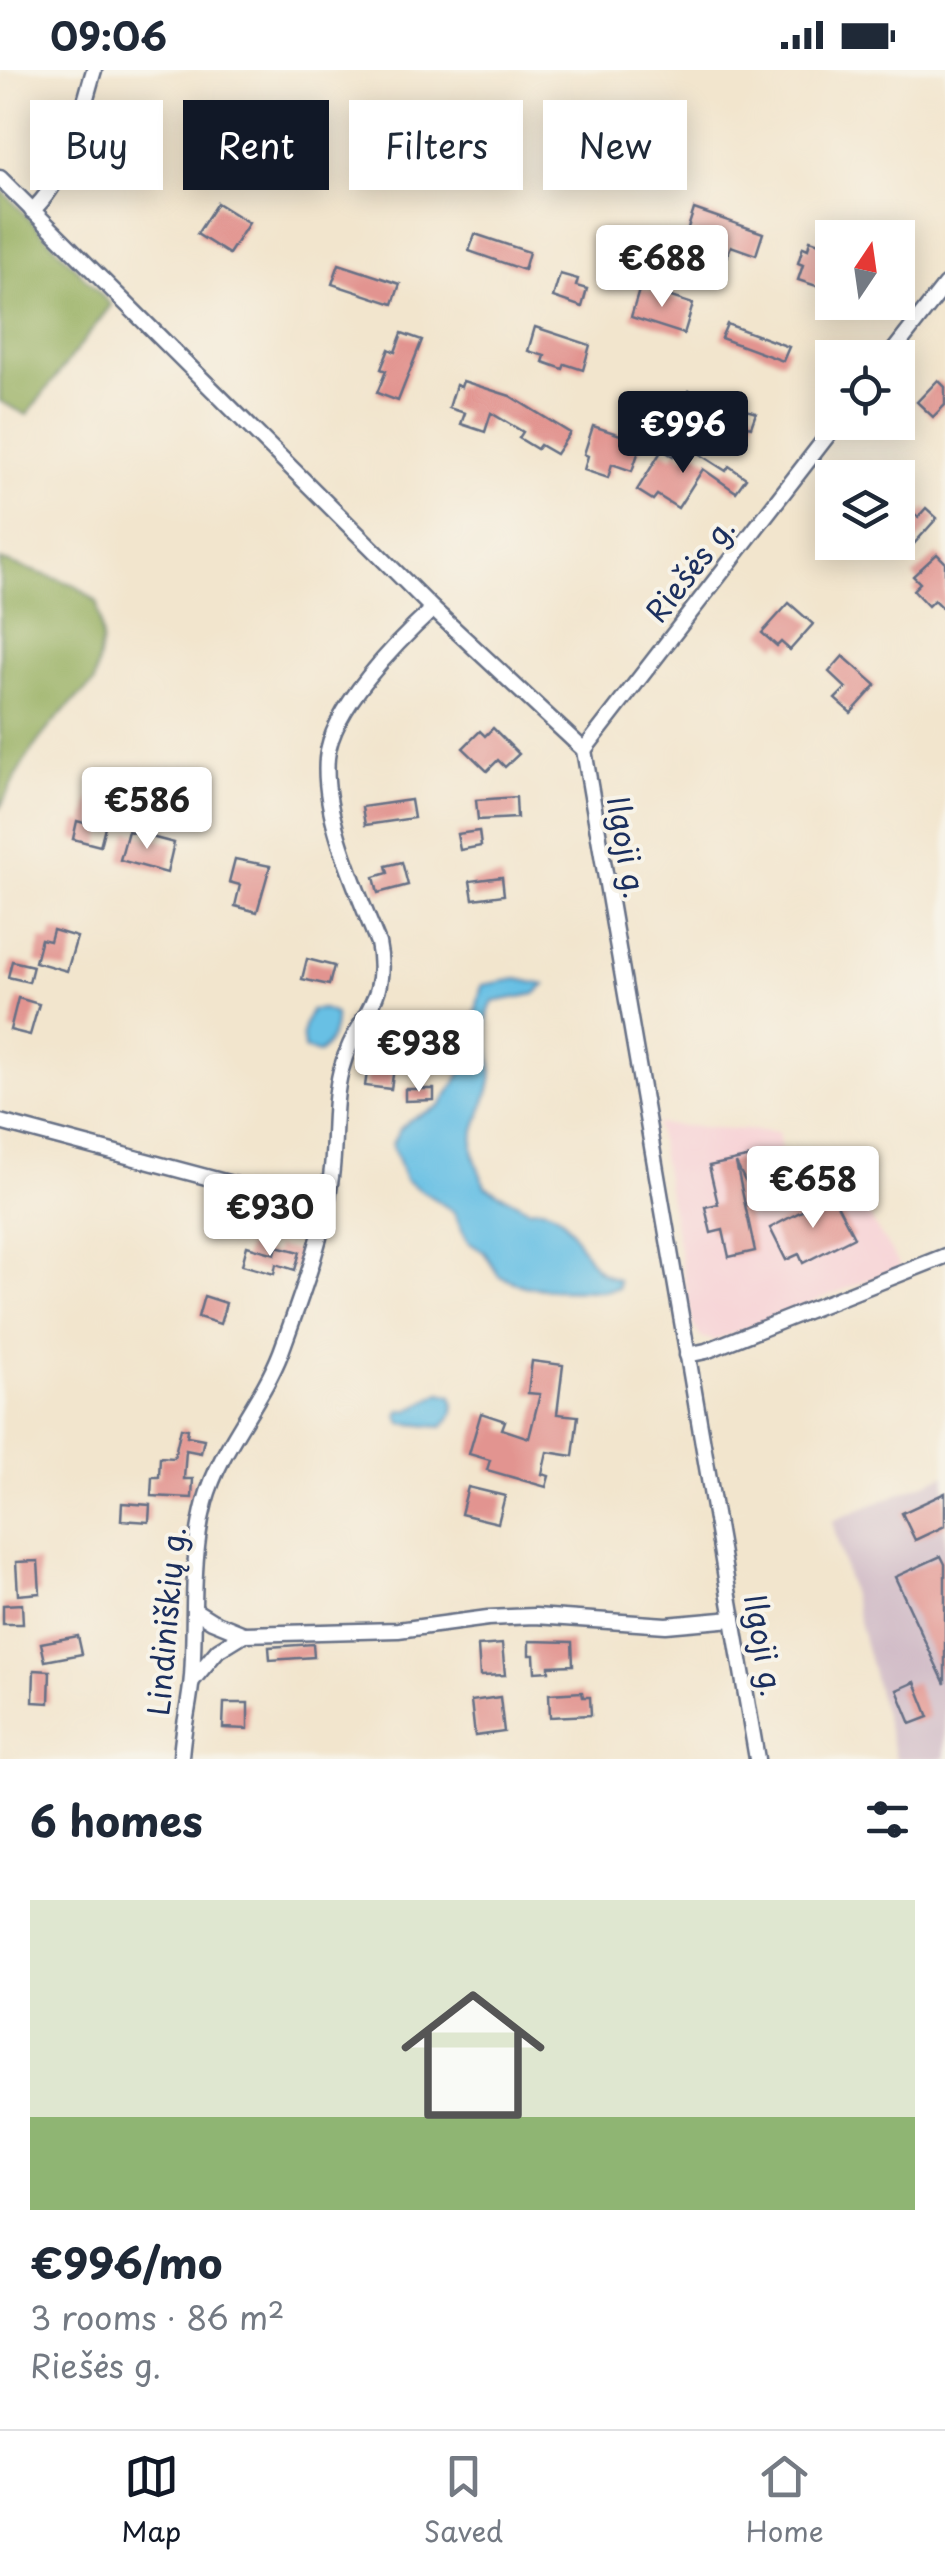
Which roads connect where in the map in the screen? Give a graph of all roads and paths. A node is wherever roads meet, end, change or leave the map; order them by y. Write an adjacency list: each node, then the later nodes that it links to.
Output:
1 (94, 70): 3 (street)
2 (0, 178): 3 (street)
3 (32, 211): 7 (street)
4 (945, 285): 5 (street)
5 (902, 340)
6 (824, 440): 8 (street, Riešės g.)
7 (433, 610): 8 (street); 10 (street, Lindiniškių g.)
8 (584, 750): 12 (street, Ilgoji g.)
9 (0, 1122): 10 (street)
10 (326, 1209): 13 (street, Lindiniškių g.)
11 (945, 1256): 12 (street)
12 (687, 1355): 14 (street, Ilgoji g.)
13 (196, 1610): 15 (street); 16 (street, Lindiniškių g.)
14 (733, 1619): 15 (street); 18 (street, Ilgoji g.)
15 (244, 1634): 16 (street)
16 (192, 1682): 17 (street, Lindiniškių g.)
17 (181, 1759)
18 (757, 1759)

